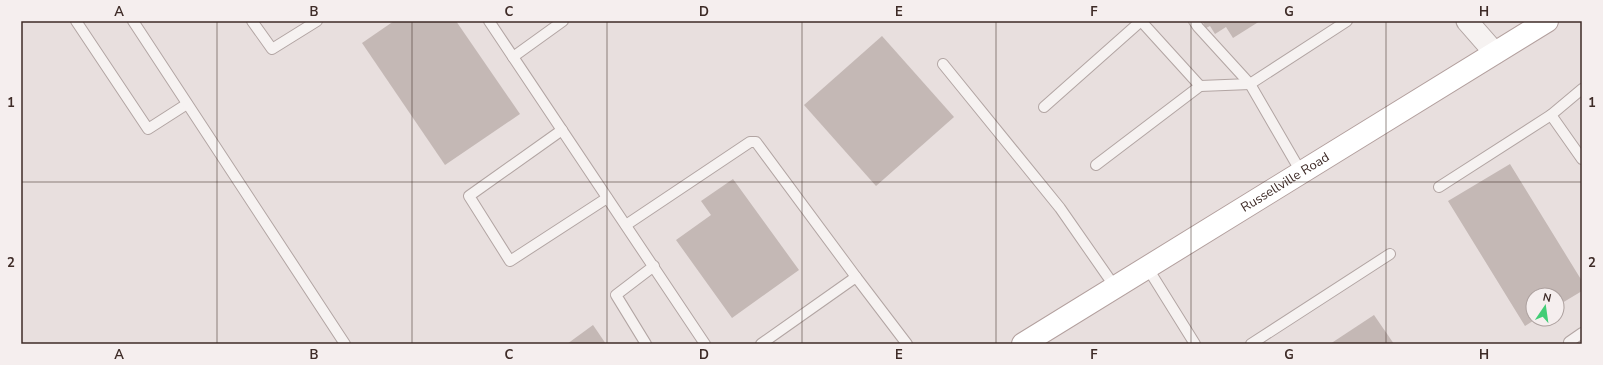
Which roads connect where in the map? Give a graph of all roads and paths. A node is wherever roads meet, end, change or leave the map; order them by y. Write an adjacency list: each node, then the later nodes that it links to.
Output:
1 (76, 21): 18 (lane)
2 (133, 21): 18 (lane)
3 (252, 21): 4 (lane)
4 (317, 21)
5 (489, 21): 13 (lane)
6 (564, 21): 13 (lane)
7 (1141, 21): 16 (lane); 19 (lane)
8 (1194, 21): 15 (lane)
9 (1347, 21): 15 (lane)
10 (1467, 21): 12 (street)
11 (1547, 21): 12 (main road, Russellville Road)
12 (1495, 53): 24 (main road, Russellville Road)
13 (514, 58): 21 (lane)
14 (943, 64): 32 (lane)
15 (1250, 84): 16 (lane); 24 (lane)
16 (1200, 86): 23 (lane)
17 (1582, 89): 20 (lane)
18 (188, 104): 35 (lane)
19 (1044, 107)
20 (1551, 115): 22 (lane); 25 (lane)
21 (562, 130): 26 (lane); 26 (lane)
22 (1582, 159)
23 (1096, 165)
24 (1301, 172): 30 (main road, Russellville Road)
25 (1439, 187)
26 (608, 198): 27 (lane)
27 (626, 225): 29 (lane); 31 (lane)
28 (1390, 254): 42 (lane)
29 (654, 266): 36 (lane); 37 (lane)
30 (1147, 267): 32 (main road, Russellville Road); 41 (lane)
31 (856, 277): 38 (lane); 39 (lane)
32 (1115, 287): 40 (main road, Russellville Road)
33 (1582, 333): 34 (lane)
34 (1569, 342)
35 (345, 344)
36 (646, 344)
37 (705, 344)
38 (761, 344)
39 (908, 344)
40 (1023, 344)
41 (1195, 344)
42 (1252, 344)

